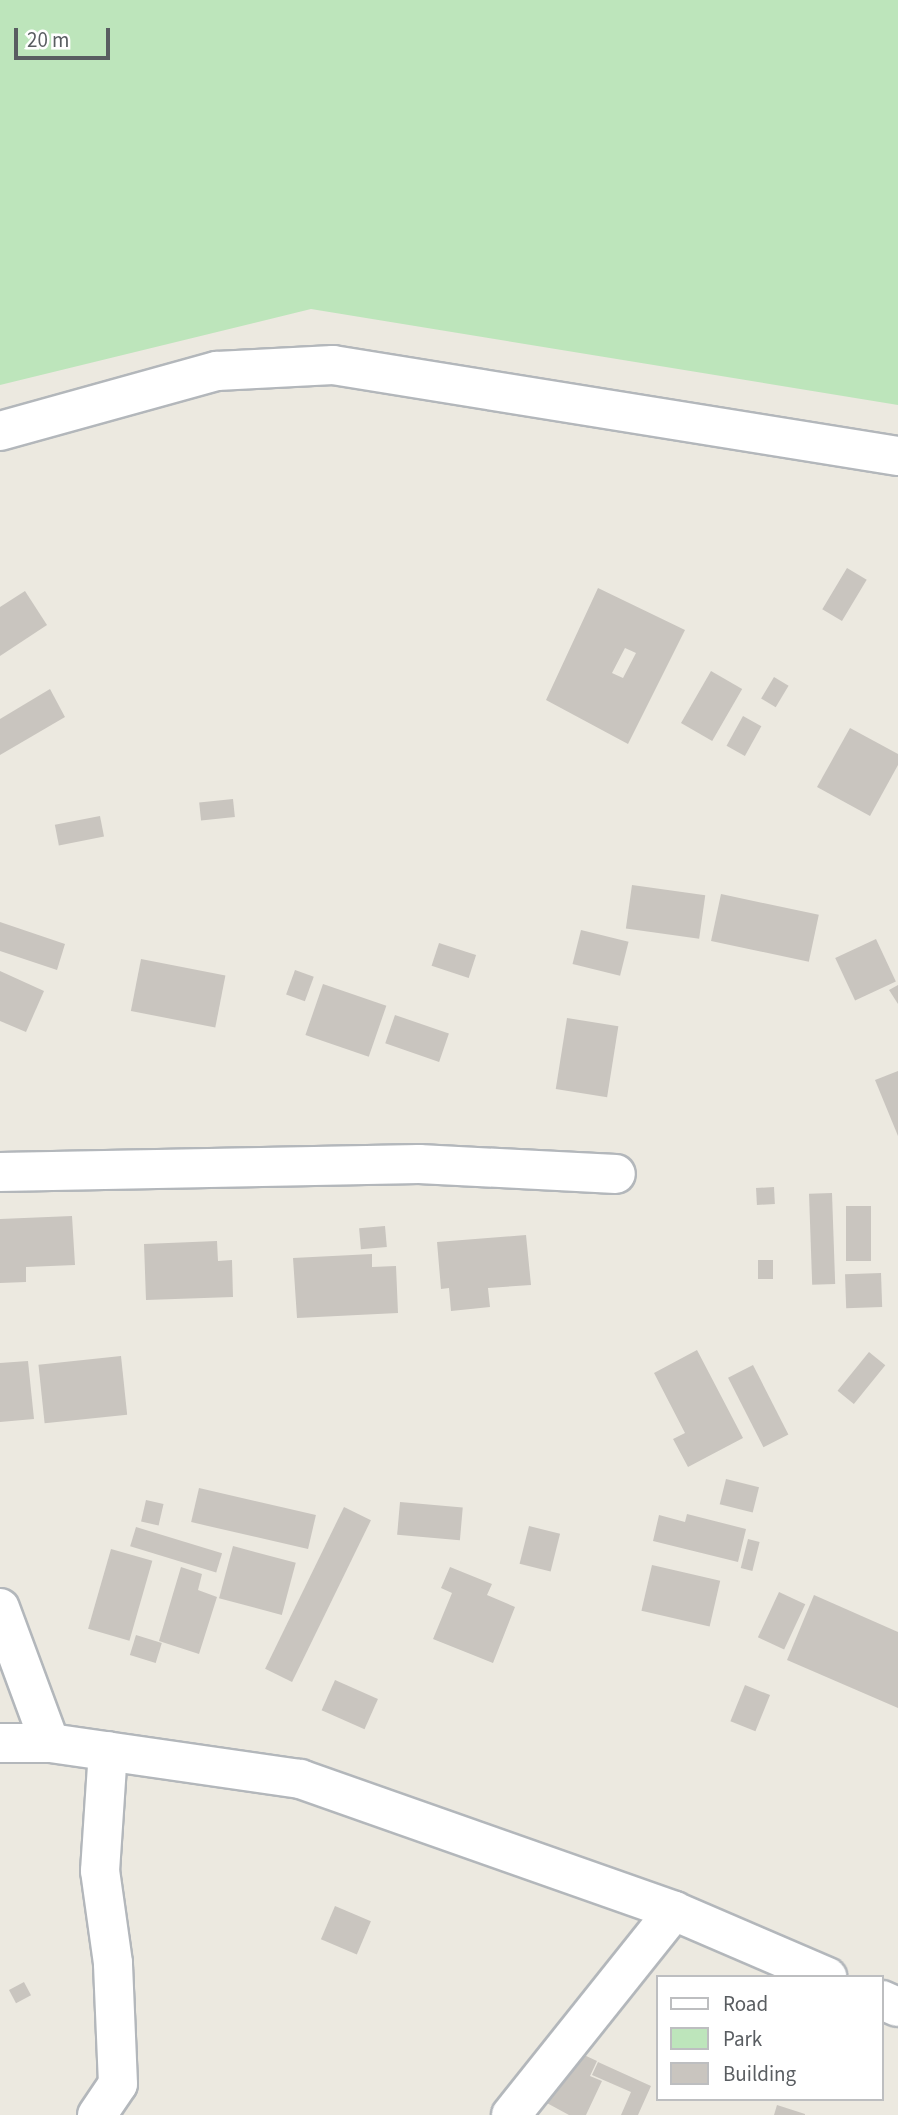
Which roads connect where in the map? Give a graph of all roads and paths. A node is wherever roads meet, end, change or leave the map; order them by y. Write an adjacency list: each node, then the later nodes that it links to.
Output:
1 (0, 431): 2 (street)
2 (898, 456)
3 (0, 1172): 4 (street)
4 (615, 1174)
5 (0, 1608): 7 (street)
6 (0, 1743): 7 (street)
7 (50, 1744): 8 (street)
8 (108, 1751): 9 (street); 11 (street)
9 (674, 1911): 10 (street); 12 (street)
10 (822, 1975)
11 (97, 2115)
12 (511, 2115)

